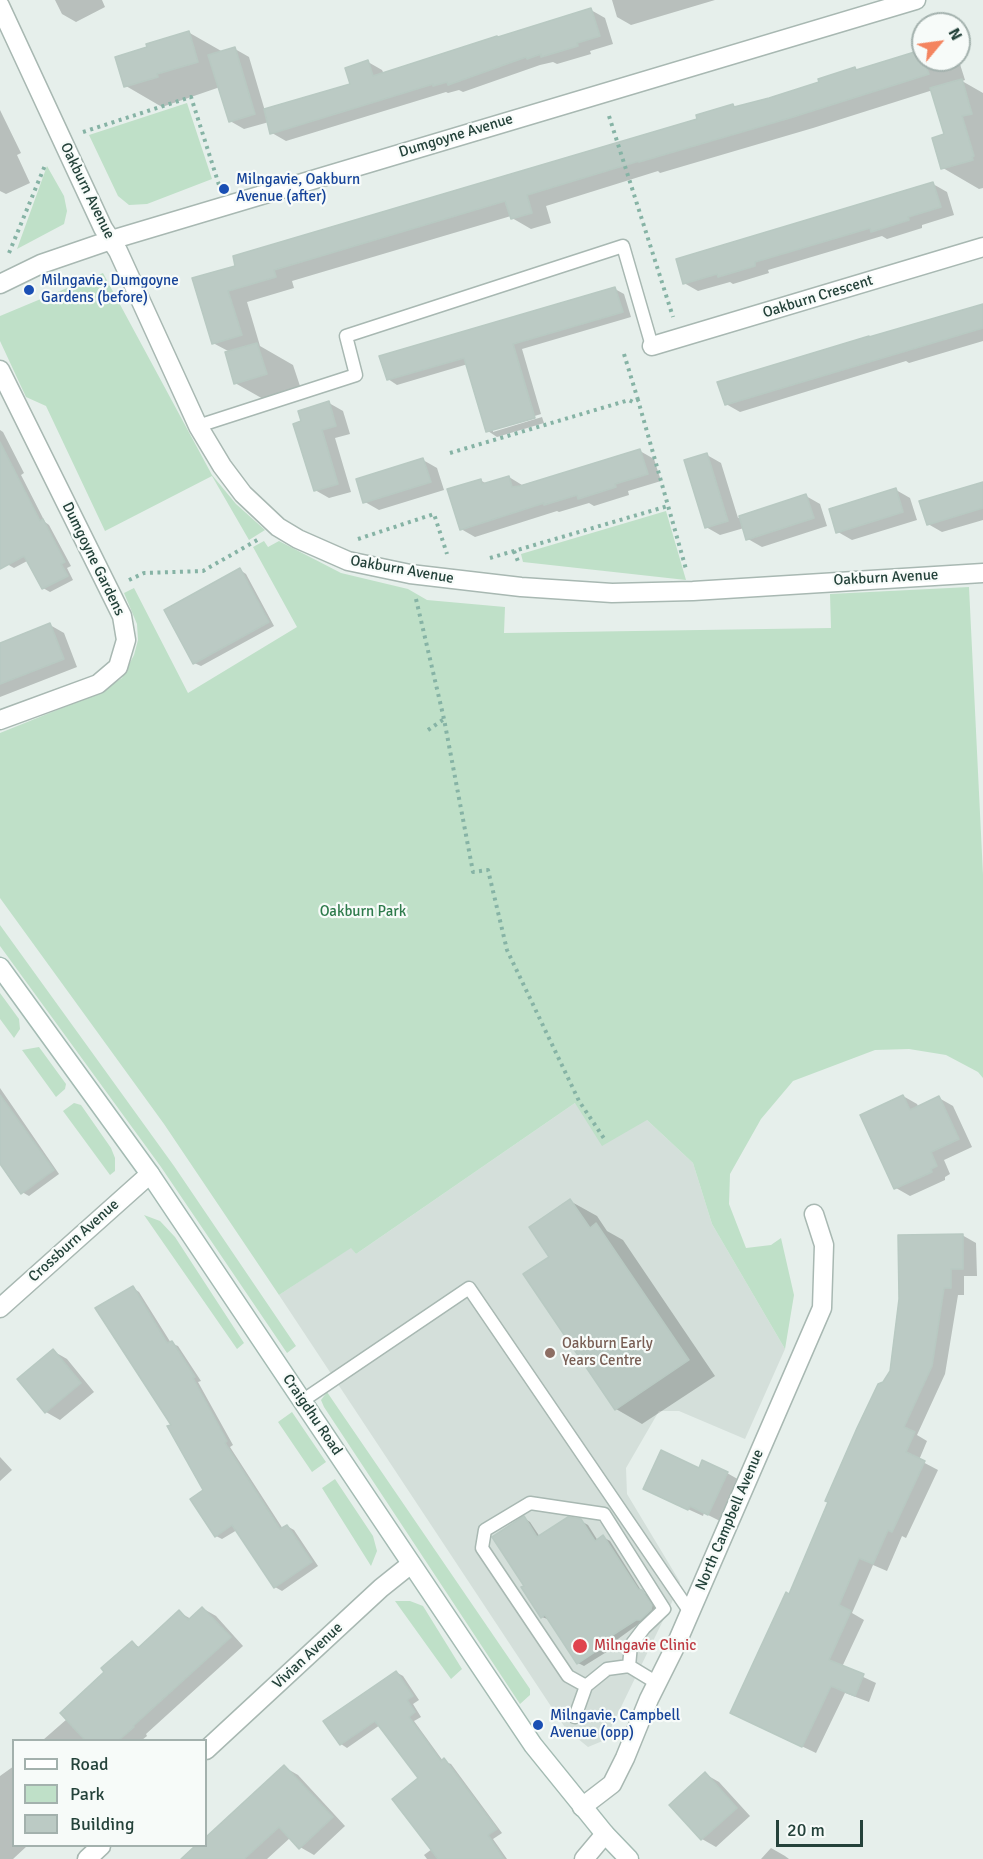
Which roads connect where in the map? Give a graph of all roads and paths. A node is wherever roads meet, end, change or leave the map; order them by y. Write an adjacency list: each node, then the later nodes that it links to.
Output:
1 (916, 0): 3 (street, Dumgoyne Avenue)
2 (0, 6): 4 (street, Oakburn Avenue)
3 (602, 92): 5 (street, Dumgoyne Avenue); 10 (path)
4 (60, 135): 5 (path); 6 (street, Oakburn Avenue); 8 (path)
5 (226, 206): 6 (street, Dumgoyne Avenue)
6 (111, 240): 9 (street, Dumgoyne Avenue); 15 (street, Oakburn Avenue)
7 (983, 247): 10 (street, Oakburn Crescent)
8 (9, 253)
9 (0, 284)
10 (680, 338): 11 (street, Oakburn Crescent)
11 (652, 346): 15 (lane)
12 (624, 354): 14 (path)
13 (0, 370): 29 (street, Dumgoyne Gardens)
14 (638, 400): 16 (path); 17 (path)
15 (198, 426): 26 (street, Oakburn Avenue)
16 (450, 453)
17 (668, 506): 20 (path); 24 (path)
18 (268, 534): 27 (path)
19 (366, 536): 21 (path)
20 (514, 551): 22 (path); 23 (path)
21 (446, 553)
22 (499, 555)
23 (517, 560)
24 (686, 570)
25 (983, 573): 26 (street, Oakburn Avenue)
26 (410, 574): 28 (path)
27 (124, 583)
28 (444, 719): 30 (path); 32 (path)
29 (0, 720)
30 (428, 730)
31 (0, 968): 33 (street, Craigdhu Road)
32 (605, 1140)
33 (150, 1174): 35 (street, Crossburn Avenue); 36 (street, Craigdhu Road)
34 (814, 1214): 38 (street, North Campbell Avenue)
35 (0, 1308)
36 (302, 1401): 37 (street, Craigdhu Road); 38 (lane)
37 (411, 1564): 43 (street, Vivian Avenue); 44 (street, Craigdhu Road)
38 (690, 1612): 40 (street, North Campbell Avenue)
39 (629, 1666): 40 (lane); 41 (lane); 41 (lane)
40 (657, 1683): 44 (street, North Campbell Avenue)
41 (586, 1686): 42 (lane)
42 (575, 1717)
43 (207, 1749)
44 (582, 1807): 45 (street, Craigdhu Road)
45 (604, 1834): 48 (street); 49 (street, Craigdhu Road)
46 (99, 1847): 47 (street)
47 (87, 1859)
48 (584, 1859)
49 (629, 1859)

